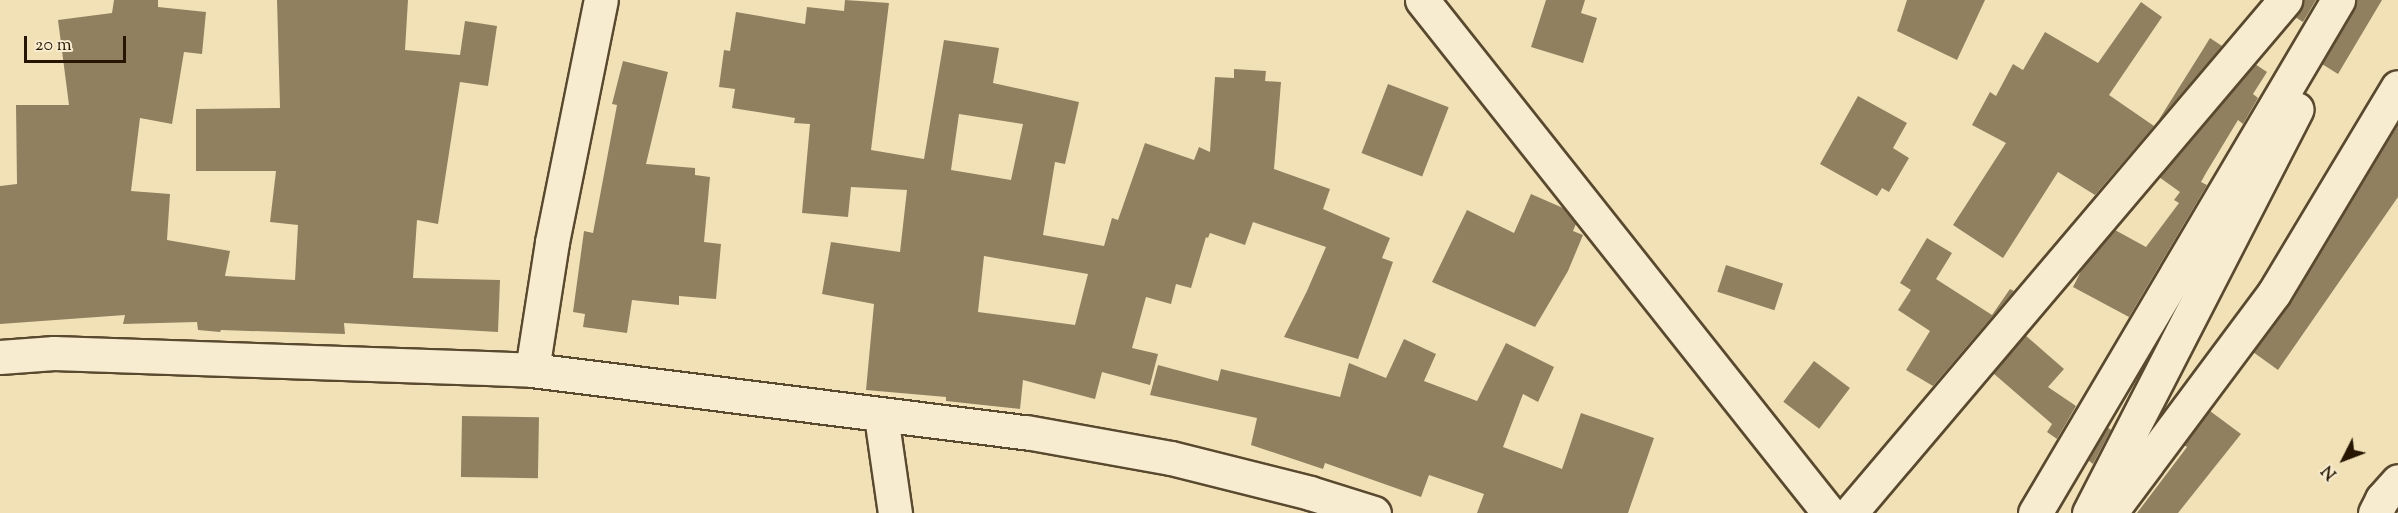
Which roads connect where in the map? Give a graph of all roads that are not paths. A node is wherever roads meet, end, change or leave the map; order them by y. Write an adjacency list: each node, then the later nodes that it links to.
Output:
1 (601, 0): 8 (street)
2 (1422, 0): 13 (street)
3 (2285, 0): 14 (street)
4 (2338, 0): 15 (street)
5 (2354, 0): 16 (street)
6 (2398, 87): 17 (street)
7 (0, 357): 8 (street)
8 (532, 369): 9 (street)
9 (881, 416): 11 (street); 12 (street)
10 (2398, 481): 18 (street)
11 (895, 513)
12 (1374, 513)
13 (1829, 513)
14 (1850, 513)
15 (2034, 513)
16 (2089, 513)
17 (2110, 513)
18 (2375, 513)

